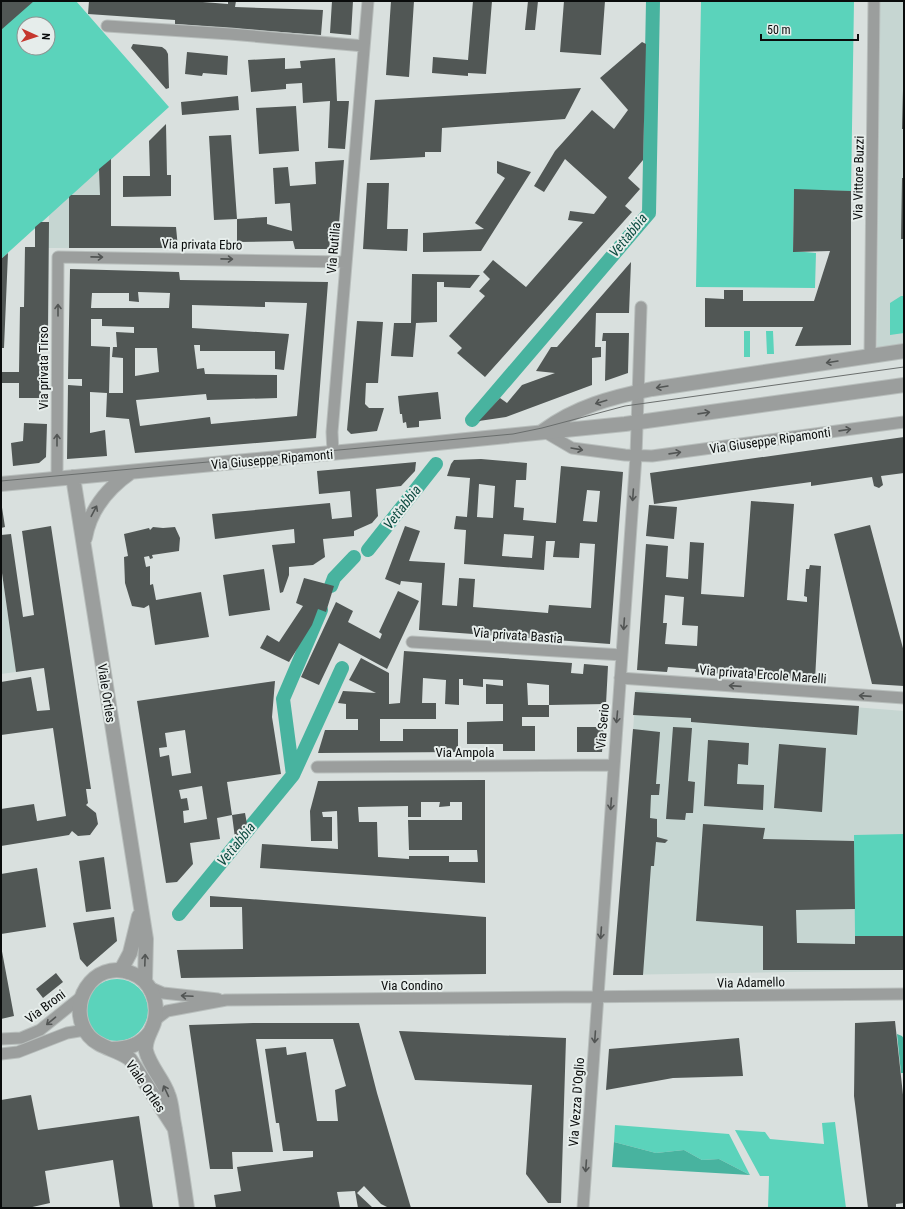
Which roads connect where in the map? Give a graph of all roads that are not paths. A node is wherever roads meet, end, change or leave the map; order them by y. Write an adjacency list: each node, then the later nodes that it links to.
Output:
1 (368, 1): 4 (street, Via Rutilia)
2 (874, 1): 9 (street, Via Vittore Buzzi)
3 (107, 26): 4 (street)
4 (364, 46): 6 (street, Via Rutilia)
5 (58, 257): 6 (street, Via privata Ebro, one-way to 6); 19 (street, Via privata Tirso, one-way to 5)
6 (346, 262): 15 (street, Via Rutilia)
7 (641, 307): 11 (street)
8 (904, 351): 9 (street)
9 (870, 356): 11 (street, one-way to 11)
10 (904, 385): 12 (street, Via Giuseppe Ripamonti, one-way to 10)
11 (638, 392): 12 (street); 14 (street, one-way to 14)
12 (637, 422): 14 (street, Via Giuseppe Ripamonti); 16 (street)
13 (904, 422): 16 (street, Via Giuseppe Ripamonti, one-way to 13)
14 (543, 432): 15 (street, Via Giuseppe Ripamonti); 16 (street, Via Giuseppe Ripamonti, one-way to 16)
15 (333, 453): 17 (street, Via Giuseppe Ripamonti)
16 (636, 456): 23 (street, Via Serio, one-way to 23)
17 (132, 472): 18 (street, Via Giuseppe Ripamonti); 21 (street, one-way to 17)
18 (73, 477): 19 (street, Via Giuseppe Ripamonti); 21 (street, Viale Ortles)
19 (57, 479): 20 (street, Via Giuseppe Ripamonti)
20 (1, 484)
21 (84, 548): 28 (street, Viale Ortles)
22 (412, 642): 23 (street, Via privata Bastia)
23 (622, 655): 24 (street, Via Serio)
24 (620, 678): 25 (street, Via privata Ercole Marelli, one-way to 24); 26 (street, Via Serio, one-way to 26)
25 (904, 698)
26 (613, 765): 27 (street, Via Ampola); 33 (street, Via Serio, one-way to 33)
27 (317, 767)
28 (140, 908): 29 (street, Viale Ortles); 30 (street, Viale Ortles, one-way to 28)
29 (121, 970): 30 (street); 32 (street)
30 (147, 984): 34 (street, Via Condino, one-way to 30); 35 (street, Viale Ortles)
31 (904, 994): 33 (street, Via Adamello)
32 (81, 997): 36 (street); 37 (street, Via Broni, one-way to 37)
33 (598, 998): 34 (street, Via Condino); 42 (street, Via Vezza D'Oglio, one-way to 42)
34 (226, 1000): 35 (street, Via Condino)
35 (153, 1026): 38 (street, Viale Ortles); 40 (street, Viale Ortles, one-way to 35)
36 (85, 1030): 38 (street, Viale Ortles); 39 (street, Via Broni)
37 (1, 1040)
38 (112, 1048): 40 (street, Viale Ortles)
39 (1, 1054)
40 (175, 1129): 41 (street, Viale Ortles)
41 (187, 1208)
42 (583, 1208)

